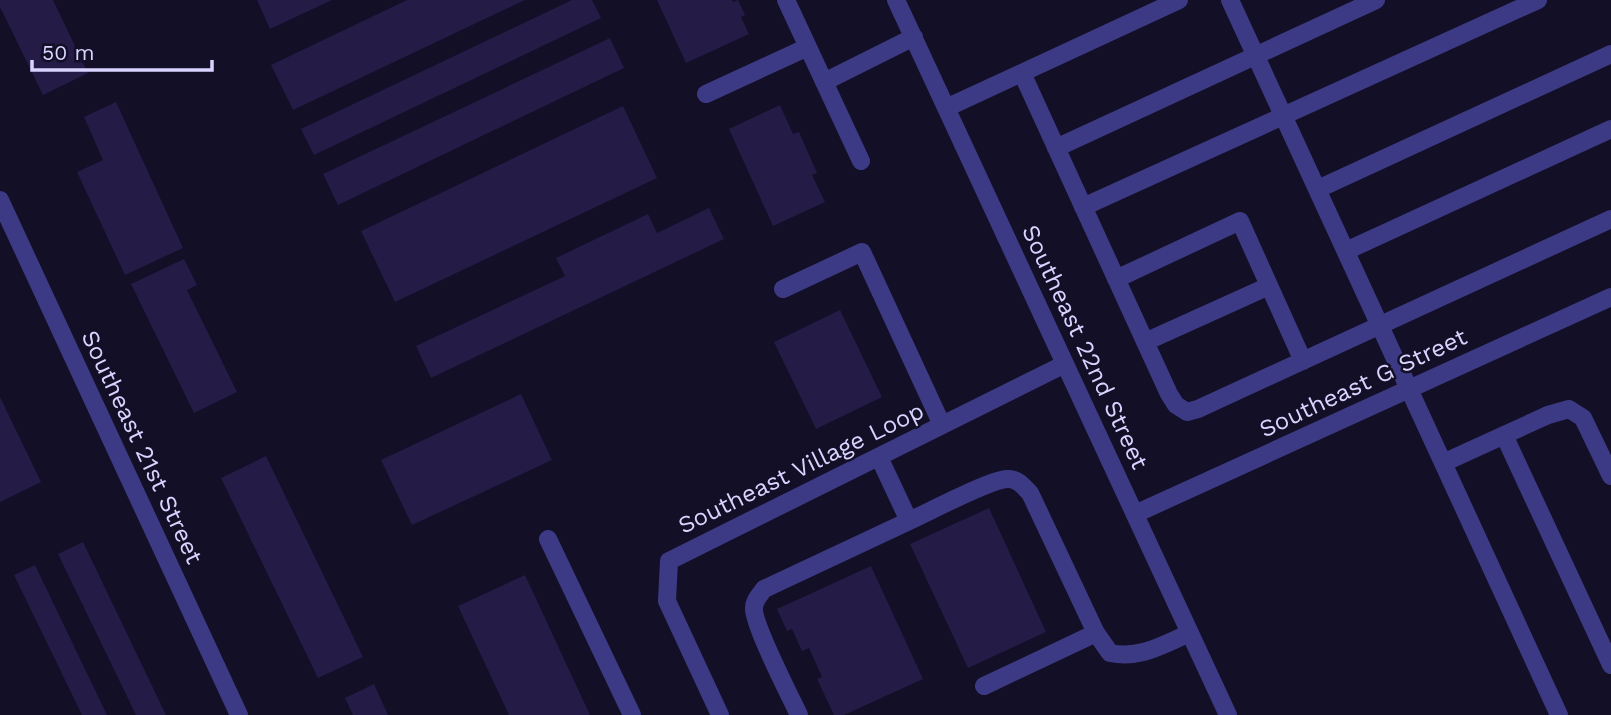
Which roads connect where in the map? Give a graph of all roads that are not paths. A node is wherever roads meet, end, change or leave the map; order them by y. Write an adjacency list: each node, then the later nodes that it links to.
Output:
1 (786, 0): 8 (street)
2 (896, 0): 7 (street, Southeast 22nd Street)
3 (1180, 0): 11 (street)
4 (1230, 0): 10 (street)
5 (1376, 0): 10 (street)
6 (1538, 0): 15 (street)
7 (914, 37): 12 (street); 14 (street, Southeast 22nd Street)
8 (808, 47): 12 (street); 13 (street)
9 (1611, 54): 19 (street)
10 (1256, 56): 15 (street); 17 (street)
11 (1022, 73): 14 (street); 17 (street)
12 (824, 82): 18 (street)
13 (706, 94)
14 (946, 107): 31 (street, Southeast 22nd Street)
15 (1284, 116): 19 (street); 21 (street)
16 (1611, 129): 23 (street)
17 (1056, 149): 21 (street)
18 (860, 161)
19 (1318, 189): 23 (street)
20 (0, 200): 46 (street, Southeast 21st Street)
21 (1083, 207): 24 (street)
22 (1611, 219): 28 (street)
23 (1346, 251): 28 (street)
24 (1116, 279): 25 (street); 29 (street)
25 (1269, 286): 29 (street); 30 (street)
26 (783, 289): 33 (street)
27 (1611, 297): 32 (street, Southeast G Street)
28 (1381, 325): 30 (street); 32 (street)
29 (1145, 342): 30 (street)
30 (1303, 361)
31 (1065, 364): 33 (street, Southeast Village Loop); 38 (street, Southeast 22nd Street)
32 (1409, 389): 36 (street); 38 (street, Southeast G Street)
33 (942, 425): 35 (street, Southeast Village Loop)
34 (1504, 435): 36 (street); 37 (street); 43 (street)
35 (879, 457): 39 (street); 45 (street, Southeast Village Loop)
36 (1443, 463): 50 (street)
37 (1609, 468)
38 (1135, 514): 42 (street, Southeast 22nd Street)
39 (909, 521): 41 (street); 48 (street)
40 (548, 539): 47 (street)
41 (1096, 633): 42 (street); 44 (street)
42 (1190, 633): 49 (street, Southeast 22nd Street)
43 (1611, 665)
44 (984, 686)
45 (714, 713)
46 (239, 715)
47 (632, 715)
48 (799, 715)
49 (1228, 715)
50 (1559, 715)

